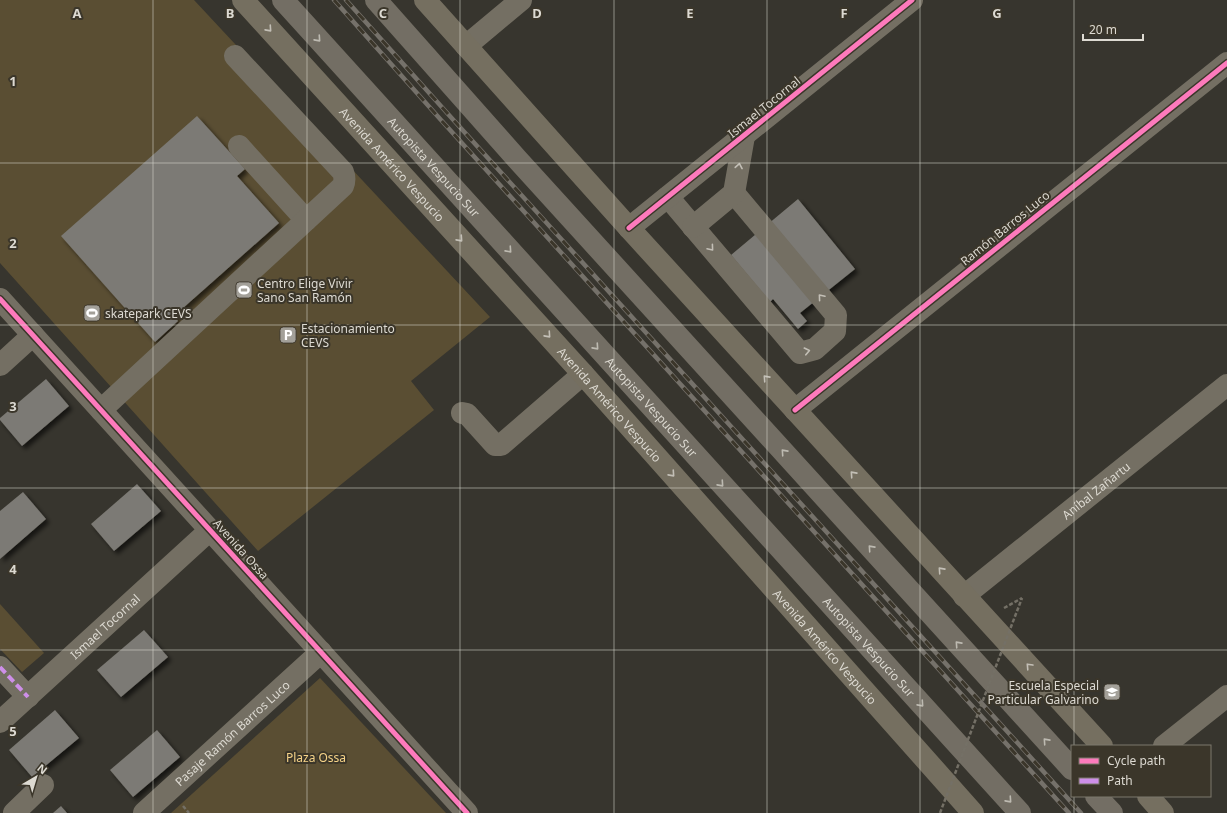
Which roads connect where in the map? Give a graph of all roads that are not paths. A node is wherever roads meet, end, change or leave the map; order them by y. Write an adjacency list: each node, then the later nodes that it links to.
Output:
1 (243, 0): 20 (main road, Avenida Américo Vespucio, one-way to 20)
2 (283, 0): 42 (highway, Autopista Vespucio Sur, one-way to 42)
3 (376, 0): 34 (highway, one-way to 3)
4 (521, 0): 7 (street)
5 (912, 0): 10 (street, Ismael Tocornal)
6 (432, 4): 7 (main road)
7 (466, 46): 16 (main road)
8 (235, 56): 14 (street)
9 (1227, 63): 23 (street, Ramón Barros Luco)
10 (744, 136): 12 (street, one-way to 10); 13 (street, Ismael Tocornal)
11 (239, 146): 14 (street)
12 (734, 193): 15 (street); 15 (street, one-way to 12)
13 (668, 197): 15 (street); 16 (street, Ismael Tocornal)
14 (306, 220): 22 (street)
15 (693, 227)
16 (629, 228): 23 (main road, one-way to 16)
17 (0, 299): 18 (street, Avenida Ossa)
18 (33, 335): 19 (street); 22 (street, Avenida Ossa)
19 (0, 365)
20 (583, 374): 24 (street); 41 (main road, Avenida Américo Vespucio, one-way to 41)
21 (1227, 385): 26 (street, Aníbal Zañartu)
22 (101, 410): 25 (street, Avenida Ossa)
23 (795, 410): 26 (main road, one-way to 23)
24 (462, 413)
25 (210, 530): 27 (street, Avenida Ossa); 30 (street, Ismael Tocornal)
26 (964, 596): 32 (main road, one-way to 26)
27 (321, 652): 39 (street, Pasaje Ramón Barros Luco); 40 (street, Avenida Ossa)
28 (0, 667): 30 (street)
29 (1227, 696): 33 (street)
30 (28, 697): 31 (street, Ismael Tocornal)
31 (0, 722)
32 (1101, 745)
33 (1165, 745)
34 (1071, 769)
35 (43, 785): 38 (street)
36 (1097, 797): 43 (highway)
37 (1149, 797): 44 (main road)
38 (14, 813)
39 (144, 813)
40 (467, 813)
41 (973, 813)
42 (1020, 813)
43 (1112, 813)
44 (1163, 813)

